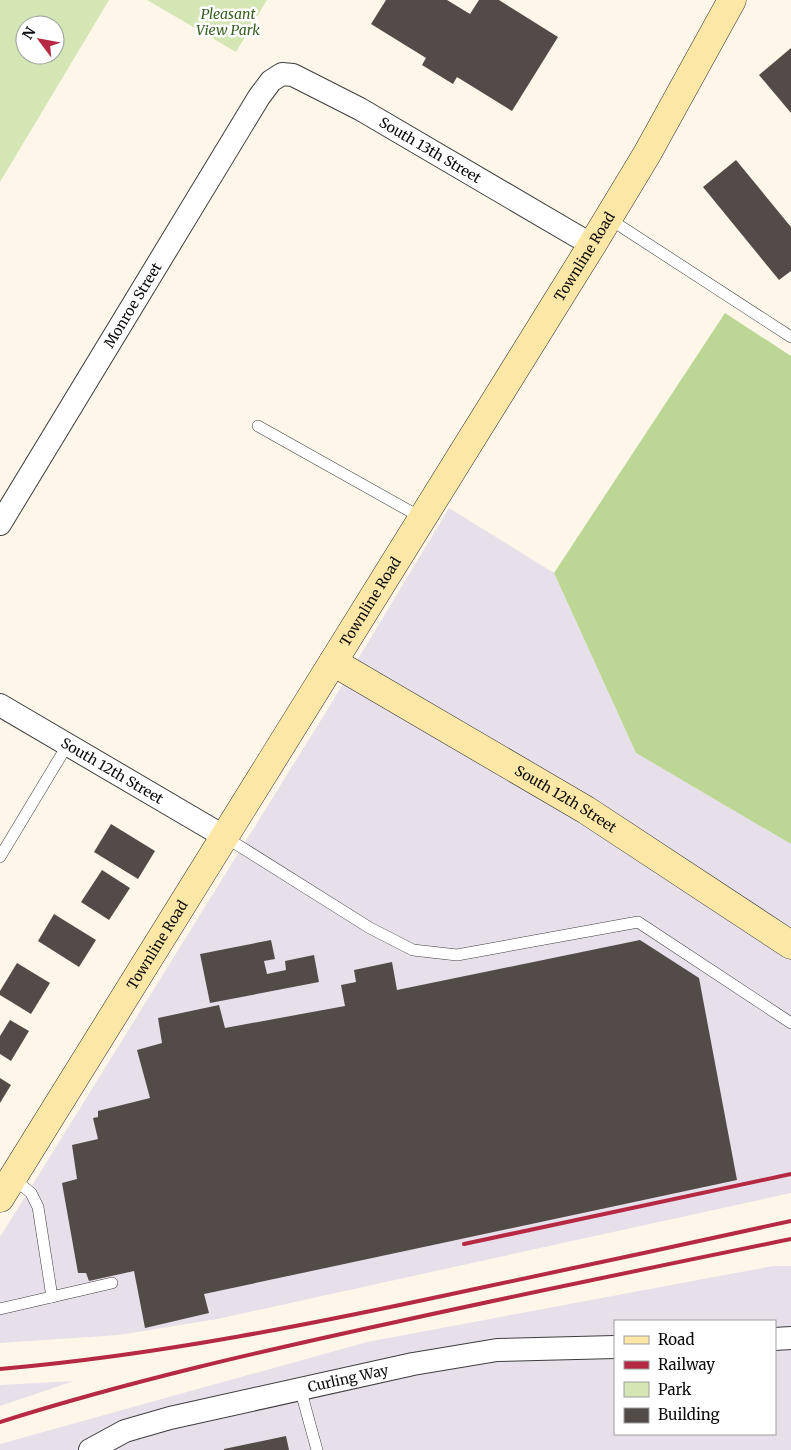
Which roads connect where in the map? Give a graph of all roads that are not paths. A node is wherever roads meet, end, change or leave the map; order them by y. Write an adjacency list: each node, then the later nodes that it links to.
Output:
1 (732, 0): 3 (street, Townline Road)
2 (266, 87): 4 (street, South 13th Street); 8 (street, Monroe Street)
3 (608, 218): 4 (street, Townline Road); 5 (lane)
4 (592, 245): 7 (street, Townline Road)
5 (791, 338)
6 (258, 426): 7 (lane)
7 (422, 518): 9 (street, Townline Road)
8 (0, 524)
9 (333, 662): 12 (street, Townline Road); 14 (street, South 12th Street)
10 (0, 704): 11 (street, South 12th Street)
11 (68, 744): 12 (street, South 12th Street); 13 (lane)
12 (225, 837): 15 (lane); 16 (street, Townline Road)
13 (0, 857)
14 (791, 945)
15 (791, 1023)
16 (6, 1188): 18 (lane)
17 (112, 1283): 18 (lane)
18 (52, 1297): 19 (lane)
19 (0, 1309)
20 (791, 1338): 21 (street)
21 (776, 1339)
22 (614, 1346): 23 (street, Curling Way)
23 (300, 1388): 24 (street, Curling Way); 25 (lane)
24 (90, 1450)
25 (317, 1450)

